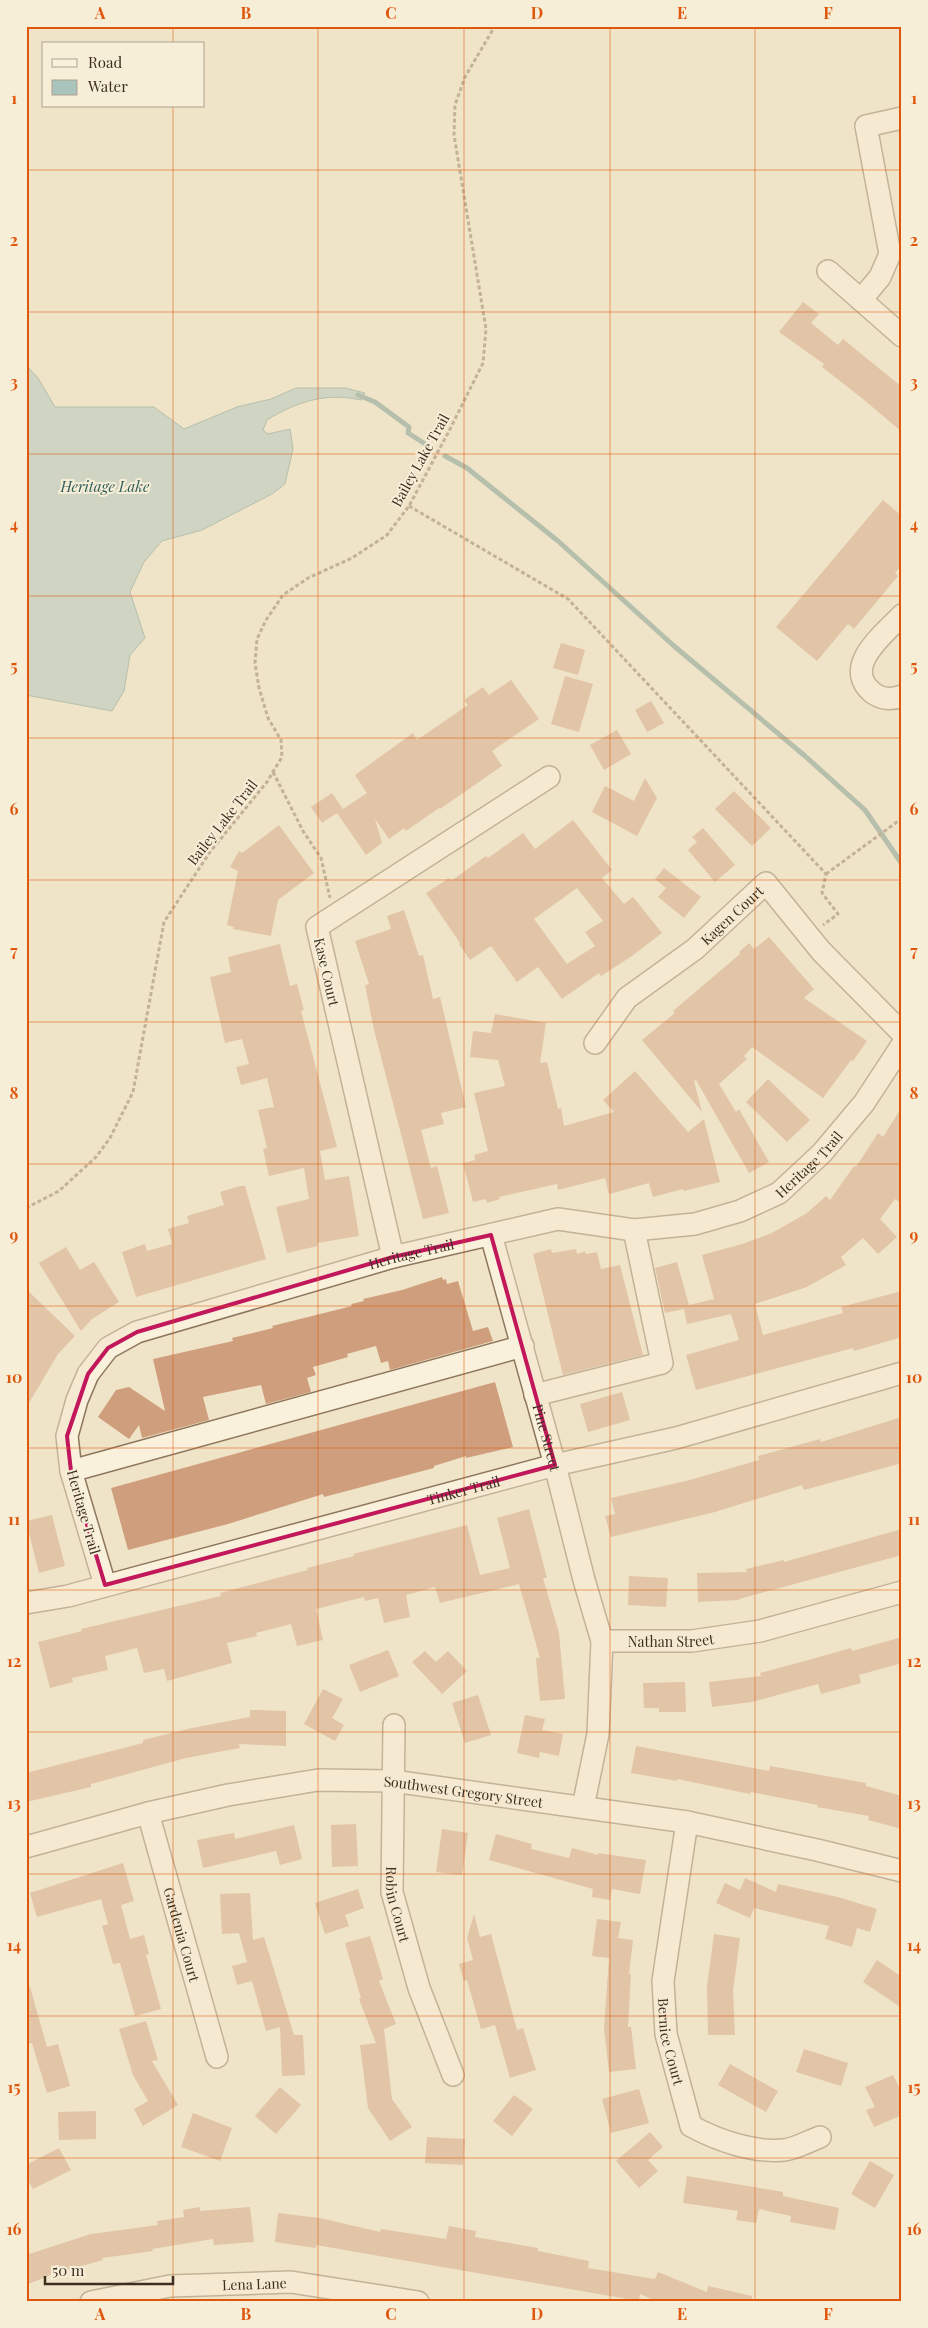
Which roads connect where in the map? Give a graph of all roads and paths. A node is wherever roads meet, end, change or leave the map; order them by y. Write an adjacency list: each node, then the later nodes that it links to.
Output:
1 (496, 26): 7 (path, Bailey Lake Trail)
2 (902, 118): 3 (street)
3 (893, 268): 5 (street)
4 (828, 271): 5 (street)
5 (861, 300): 6 (street)
6 (902, 336)
7 (409, 506): 10 (path, Bailey Lake Trail); 13 (path)
8 (902, 615): 9 (street)
9 (902, 696)
10 (273, 772): 14 (path); 19 (path, Bailey Lake Trail)
11 (550, 778): 14 (street, Kase Court)
12 (901, 818): 13 (path)
13 (826, 874): 15 (path)
14 (334, 916): 22 (street, Kase Court)
15 (808, 935): 16 (street, Kagen Court); 17 (street, Kagen Court)
16 (902, 1033)
17 (595, 1043)
18 (902, 1045): 20 (street, Heritage Trail)
19 (26, 1208)
20 (634, 1230): 21 (street, Heritage Trail); 25 (street)
21 (491, 1235): 22 (street, Heritage Trail); 23 (street, Pine Street)
22 (393, 1257): 27 (street, Heritage Trail)
23 (523, 1346): 25 (street, Pine Street); 27 (street)
24 (902, 1374): 26 (street, Tinker Trail)
25 (535, 1395): 26 (street, Pine Street)
26 (555, 1465): 28 (street, Tinker Trail); 31 (street, Pine Street)
27 (71, 1471): 28 (street, Heritage Trail)
28 (105, 1585): 30 (street, Tinker Trail)
29 (902, 1592): 31 (street, Nathan Street)
30 (26, 1603)
31 (602, 1641): 34 (street)
32 (394, 1725): 33 (street, Robin Court)
33 (393, 1781): 34 (street, Southwest Gregory Street); 35 (street, Southwest Gregory Street); 40 (street, Robin Court)
34 (583, 1807): 36 (street, Southwest Gregory Street)
35 (148, 1813): 37 (street, Southwest Gregory Street); 39 (street, Gardenia Court)
36 (687, 1822): 38 (street, Southwest Gregory Street); 41 (street, Bernice Court)
37 (26, 1846)
38 (902, 1871)
39 (218, 2057)
40 (453, 2075)
41 (820, 2137)
42 (91, 2302): 43 (street, Lena Lane)
43 (418, 2302)

